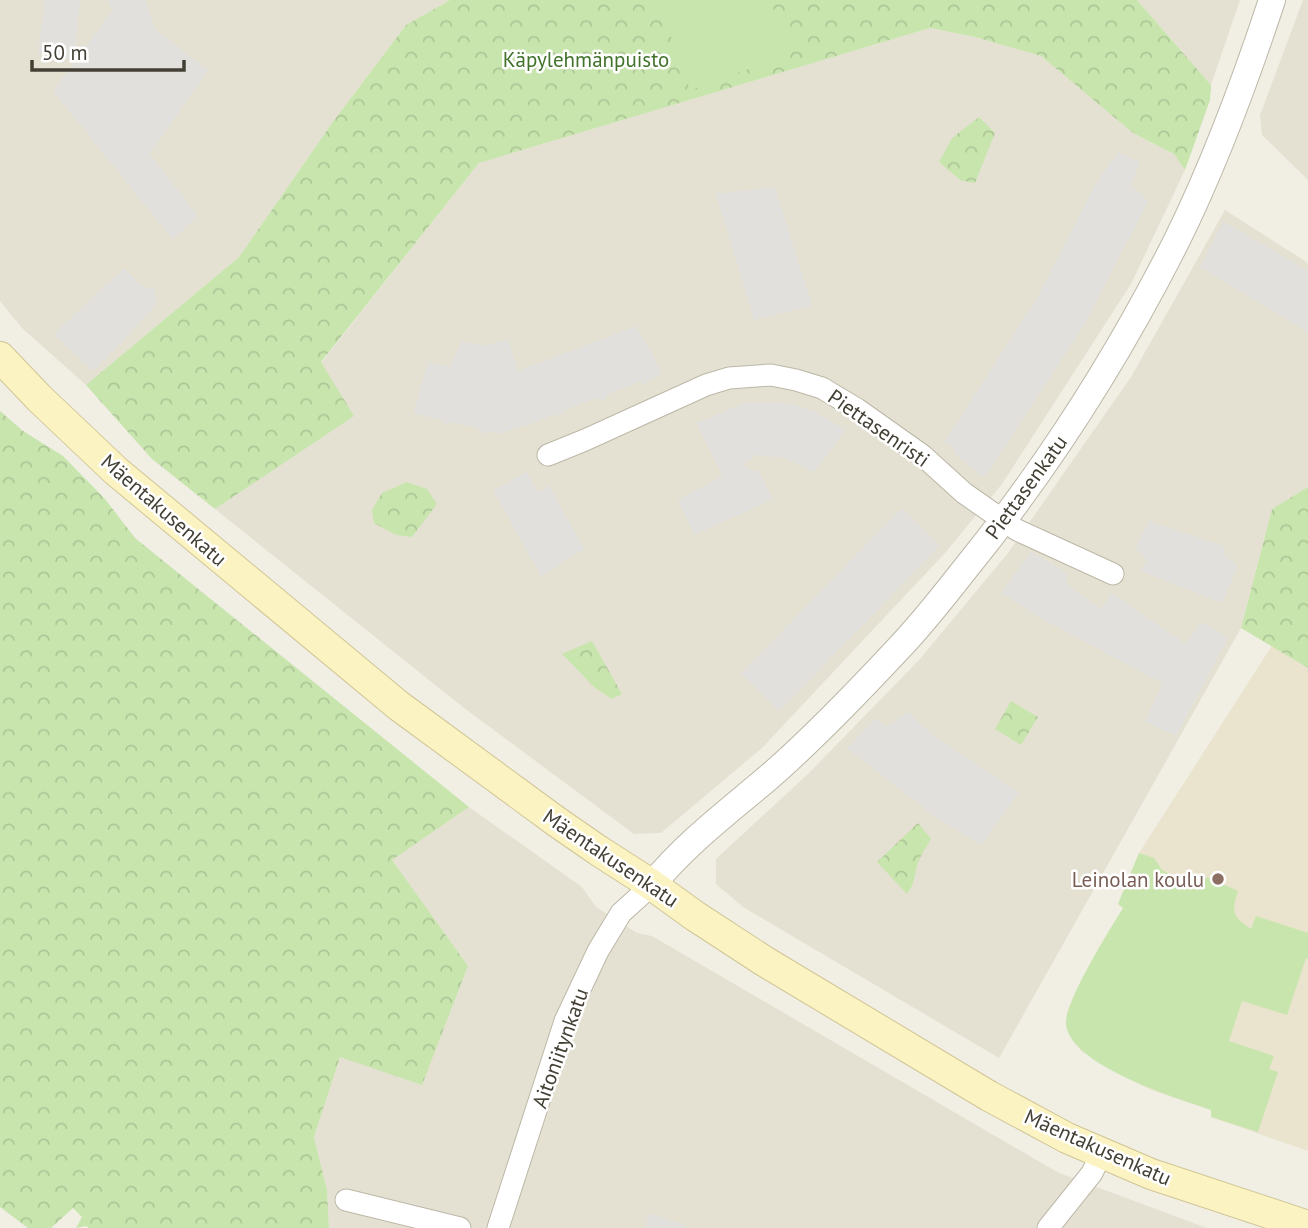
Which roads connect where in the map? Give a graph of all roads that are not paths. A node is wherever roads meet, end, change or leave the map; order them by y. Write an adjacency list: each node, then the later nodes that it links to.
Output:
1 (1272, 0): 4 (street, Piettasenkatu)
2 (0, 357): 6 (main road, Mäentakusenkatu)
3 (548, 455): 4 (street, Piettasenristi)
4 (1003, 521): 5 (street, Piettasenristi); 6 (street, Piettasenkatu)
5 (1113, 574)
6 (652, 885): 7 (main road, Mäentakusenkatu); 11 (street, Aitoniitynkatu)
7 (1102, 1152): 9 (main road, Mäentakusenkatu); 12 (street)
8 (346, 1200): 10 (street)
9 (1308, 1226)
10 (460, 1228)
11 (498, 1228)
12 (1048, 1228)

